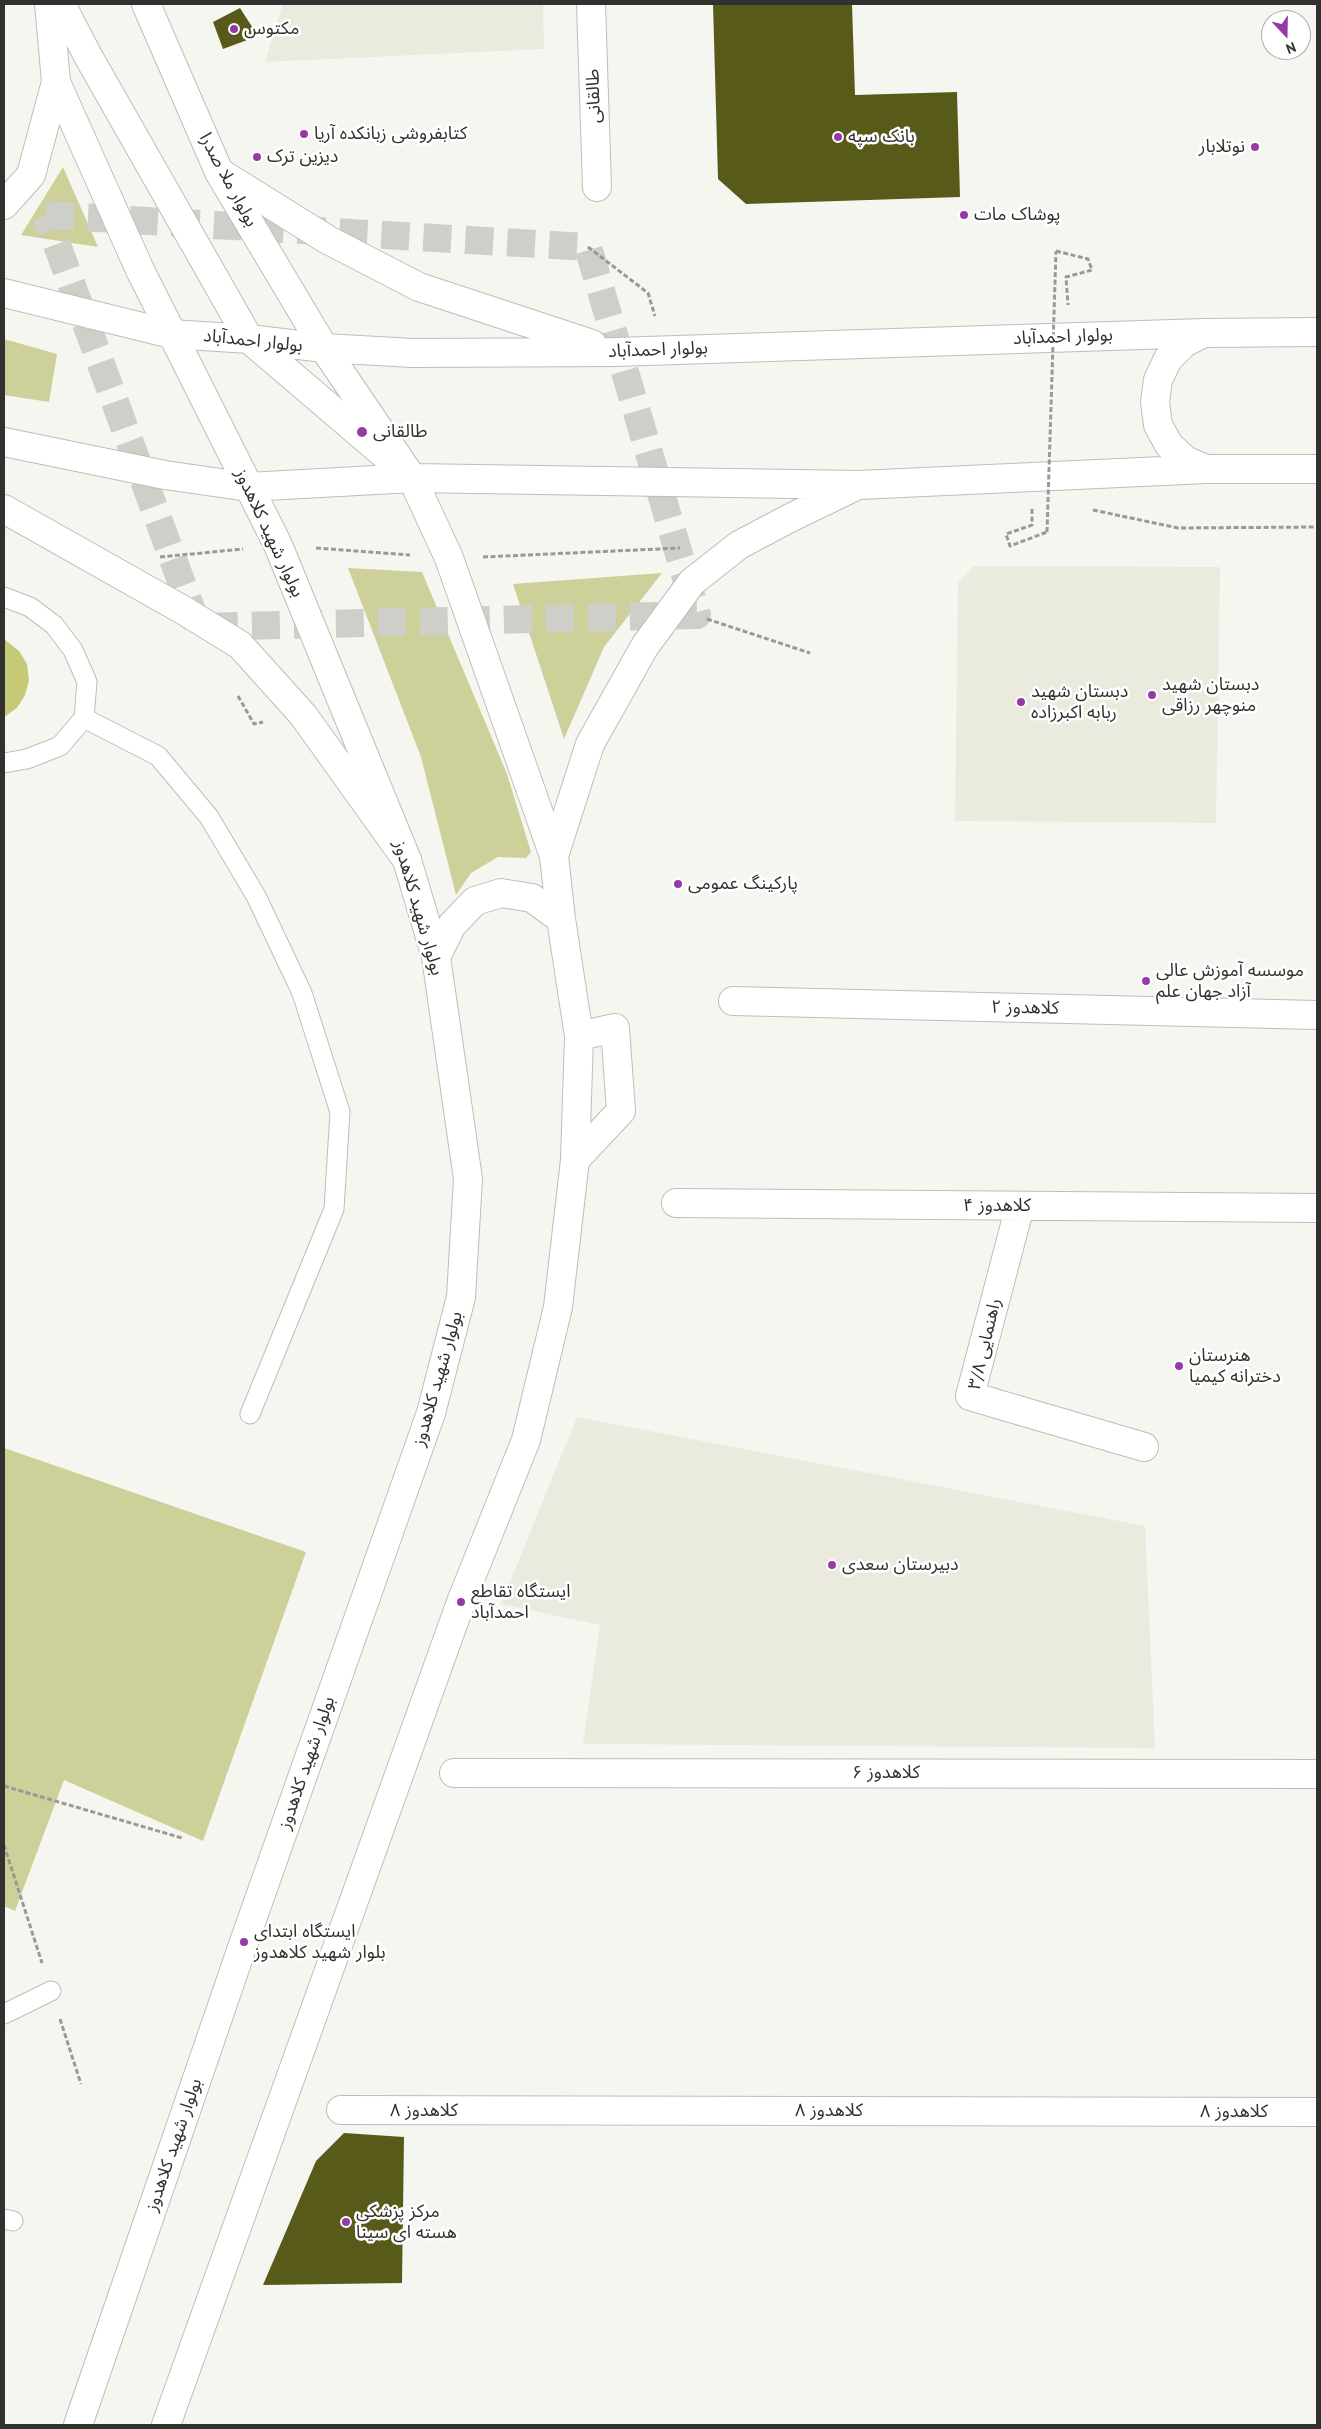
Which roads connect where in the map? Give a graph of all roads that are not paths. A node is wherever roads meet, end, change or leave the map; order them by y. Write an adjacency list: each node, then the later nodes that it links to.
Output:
1 (49, 4): 5 (main road)
2 (61, 4): 13 (main road)
3 (146, 4): 6 (main road, بولوار ملا صدرا)
4 (590, 4): 7 (main road, طالقانی)
5 (56, 82): 8 (main road); 12 (main road)
6 (219, 172): 14 (main road, بولوار ملا صدرا); 15 (main road)
7 (597, 188)
8 (4, 205)
9 (4, 293): 12 (main road, بولوار احمدآباد)
10 (1317, 332): 11 (main road, بولوار احمدآباد)
11 (1204, 333): 15 (main road, بولوار احمدآباد); 17 (main road)
12 (171, 334): 13 (main road, بولوار احمدآباد); 21 (main road, بولوار شهید کلاهدوز)
13 (249, 339): 14 (main road, بولوار احمدآباد); 19 (main road)
14 (324, 348): 15 (main road, بولوار احمدآباد); 19 (main road)
15 (615, 352)
16 (4, 442): 21 (main road)
17 (1206, 469): 18 (main road); 20 (main road)
18 (1317, 469)
19 (412, 478): 20 (main road); 21 (main road); 26 (main road)
20 (859, 485): 26 (main road)
21 (248, 487): 27 (main road, بولوار شهید کلاهدوز)
22 (4, 509): 27 (main road)
23 (4, 597): 24 (lane)
24 (84, 718): 25 (lane); 37 (lane)
25 (4, 764)
26 (554, 856): 28 (main road)
27 (407, 860): 29 (main road, بولوار شهید کلاهدوز)
28 (561, 920): 29 (main road); 32 (main road)
29 (436, 957): 45 (main road, بولوار شهید کلاهدوز)
30 (732, 1001): 31 (main road, کلاهدوز ۲)
31 (1317, 1015)
32 (579, 1036): 33 (main road); 33 (main road)
33 (575, 1160): 46 (main road)
34 (676, 1203): 35 (main road, کلاهدوز ۴)
35 (1020, 1206): 36 (main road, کلاهدوز ۴); 38 (main road, راهنمایی ۳/۸)
36 (1317, 1208)
37 (250, 1414)
38 (1144, 1447)
39 (454, 1773): 40 (main road, کلاهدوز ۶)
40 (1317, 1774)
41 (51, 1990): 42 (lane)
42 (4, 2014)
43 (341, 2110): 44 (main road, کلاهدوز ۸)
44 (1317, 2112)
45 (78, 2425)
46 (166, 2425)

